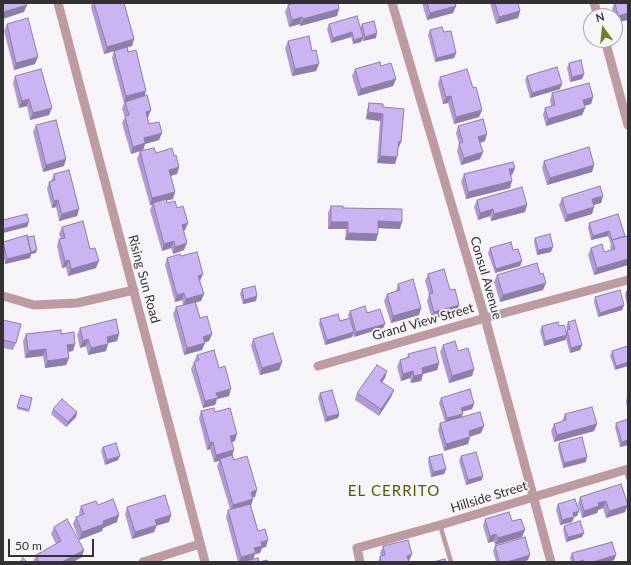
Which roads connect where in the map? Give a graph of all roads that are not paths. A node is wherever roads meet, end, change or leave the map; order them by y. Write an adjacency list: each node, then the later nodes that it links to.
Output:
1 (58, 3): 7 (street, Rising Sun Road)
2 (392, 3): 9 (street, Consul Avenue)
3 (607, 48): 4 (street)
4 (624, 97): 5 (street)
5 (628, 125)
6 (628, 280): 9 (street, Grand View Street)
7 (134, 290): 8 (street); 14 (street, Rising Sun Road)
8 (3, 296)
9 (485, 318): 10 (street, Grand View Street); 12 (street, Consul Avenue)
10 (318, 366)
11 (627, 472): 12 (street, Hillside Street)
12 (533, 496): 13 (street, Hillside Street); 19 (street, Consul Avenue)
13 (440, 525): 17 (street, Hillside Street); 18 (lane)
14 (200, 544): 15 (street); 16 (street, Rising Sun Road)
15 (143, 562)
16 (205, 562)
17 (360, 562)
18 (451, 562)
19 (551, 562)

